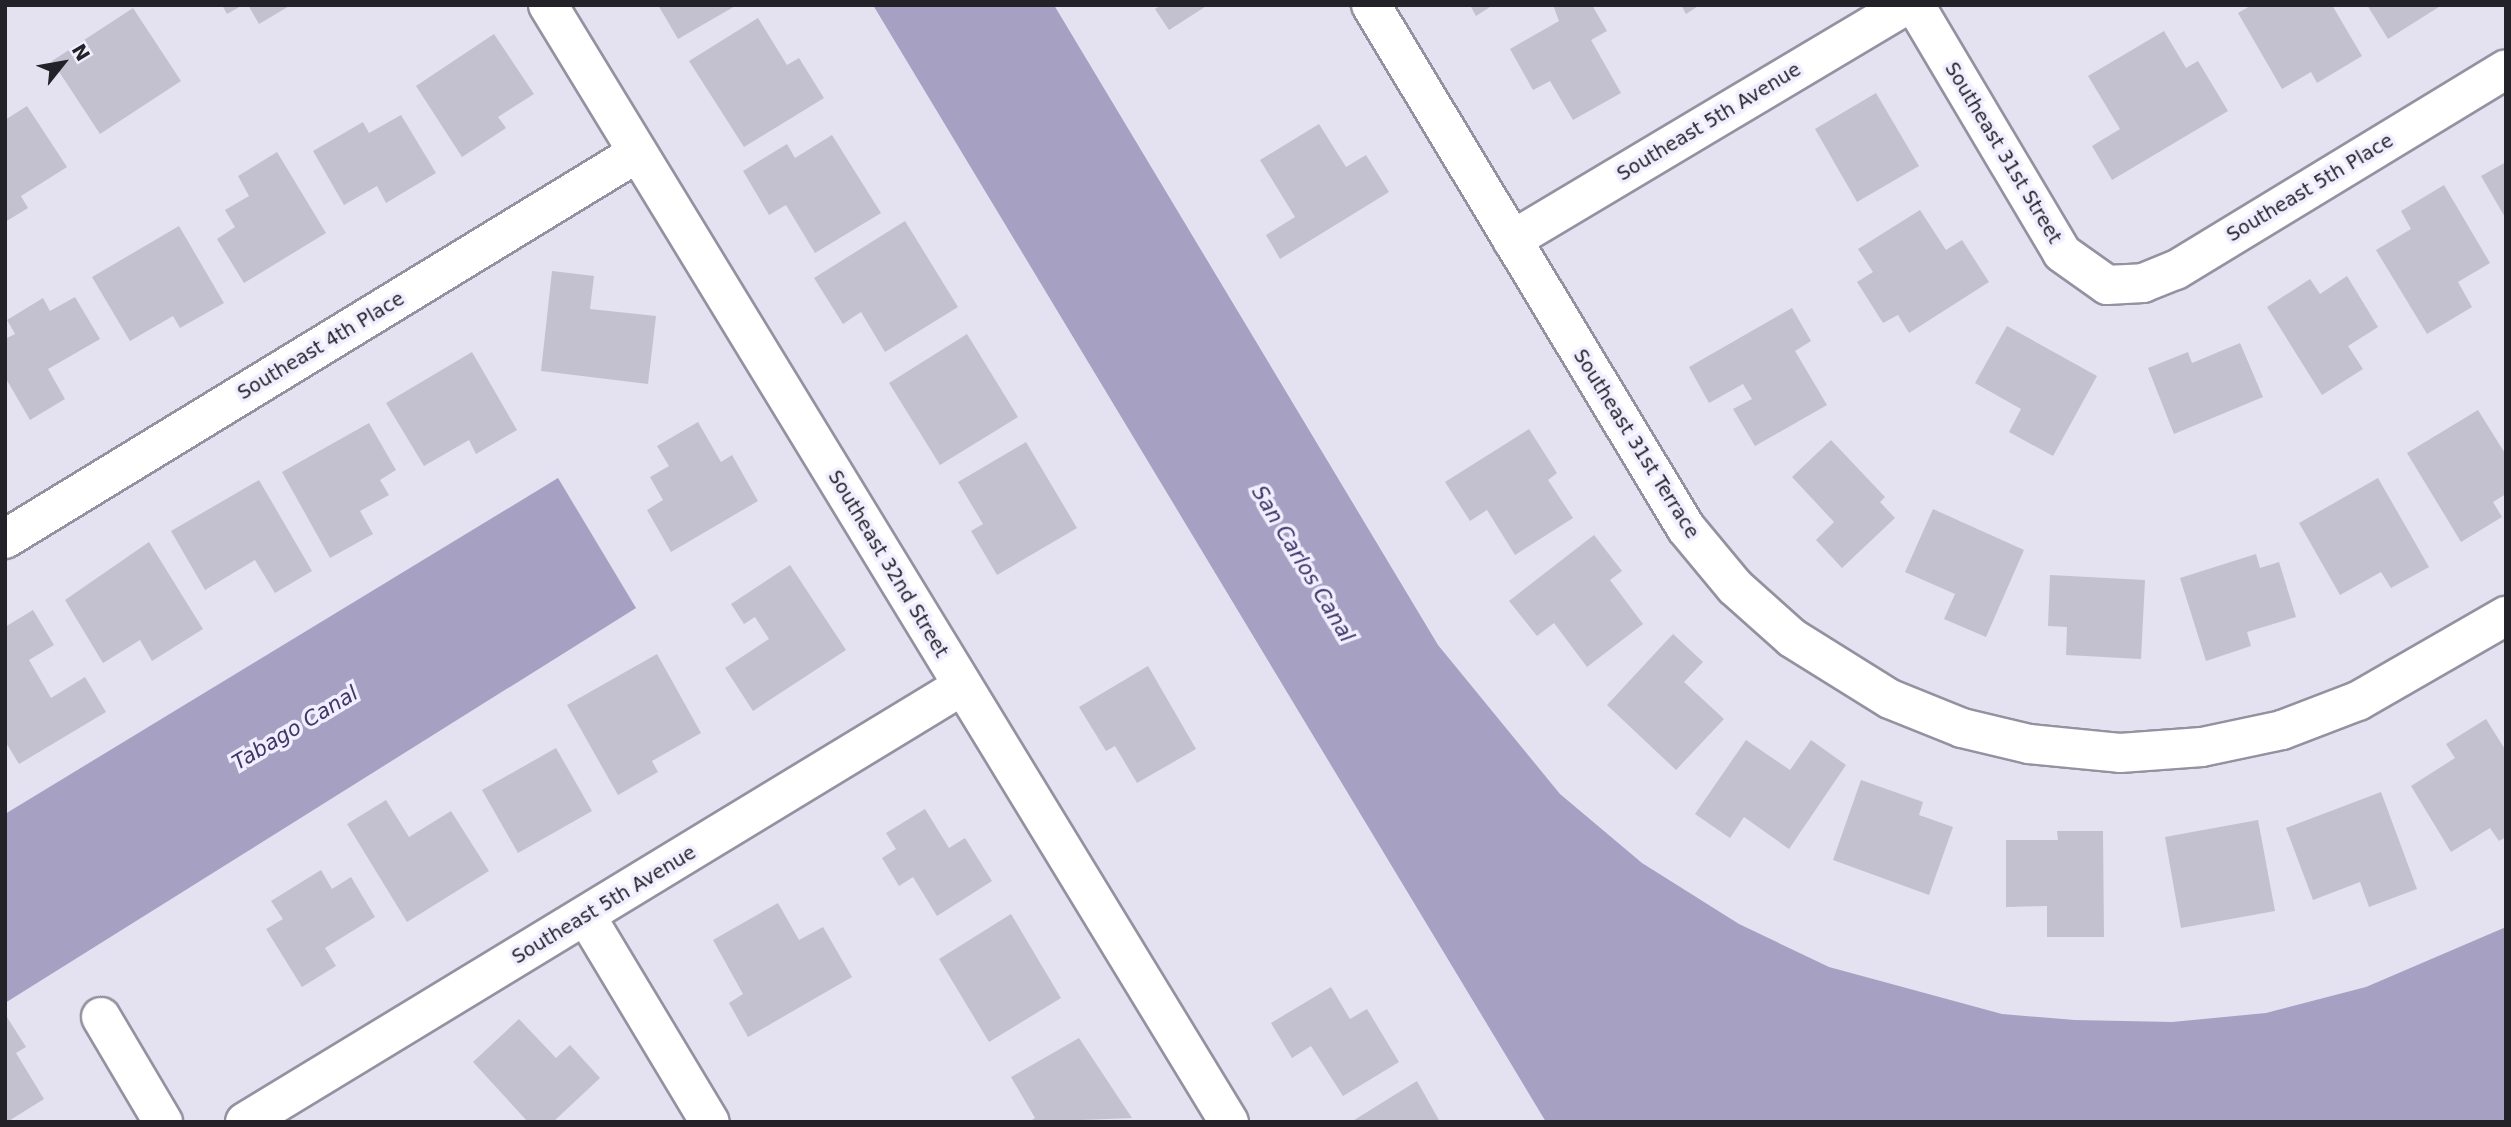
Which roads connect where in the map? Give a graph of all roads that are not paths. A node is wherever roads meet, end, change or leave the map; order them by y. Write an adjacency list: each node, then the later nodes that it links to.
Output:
1 (548, 5): 6 (street, Southeast 32nd Street)
2 (1371, 5): 7 (street, Southeast 31st Terrace)
3 (1906, 5): 7 (street, Southeast 5th Avenue)
4 (1915, 5): 8 (street, Southeast 31st Street)
5 (2506, 69): 8 (street, Southeast 5th Place)
6 (637, 153): 9 (street, Southeast 4th Place); 11 (street, Southeast 32nd Street)
7 (1512, 240): 10 (street, Southeast 31st Terrace)
8 (2107, 285)
9 (5, 539)
10 (2506, 616)
11 (962, 686): 12 (street, Southeast 5th Avenue); 17 (street, Southeast 32nd Street)
12 (586, 916): 15 (street, Southeast 5th Avenue); 16 (street)
13 (101, 1017): 14 (street)
14 (163, 1122)
15 (245, 1122)
16 (710, 1122)
17 (1229, 1122)

